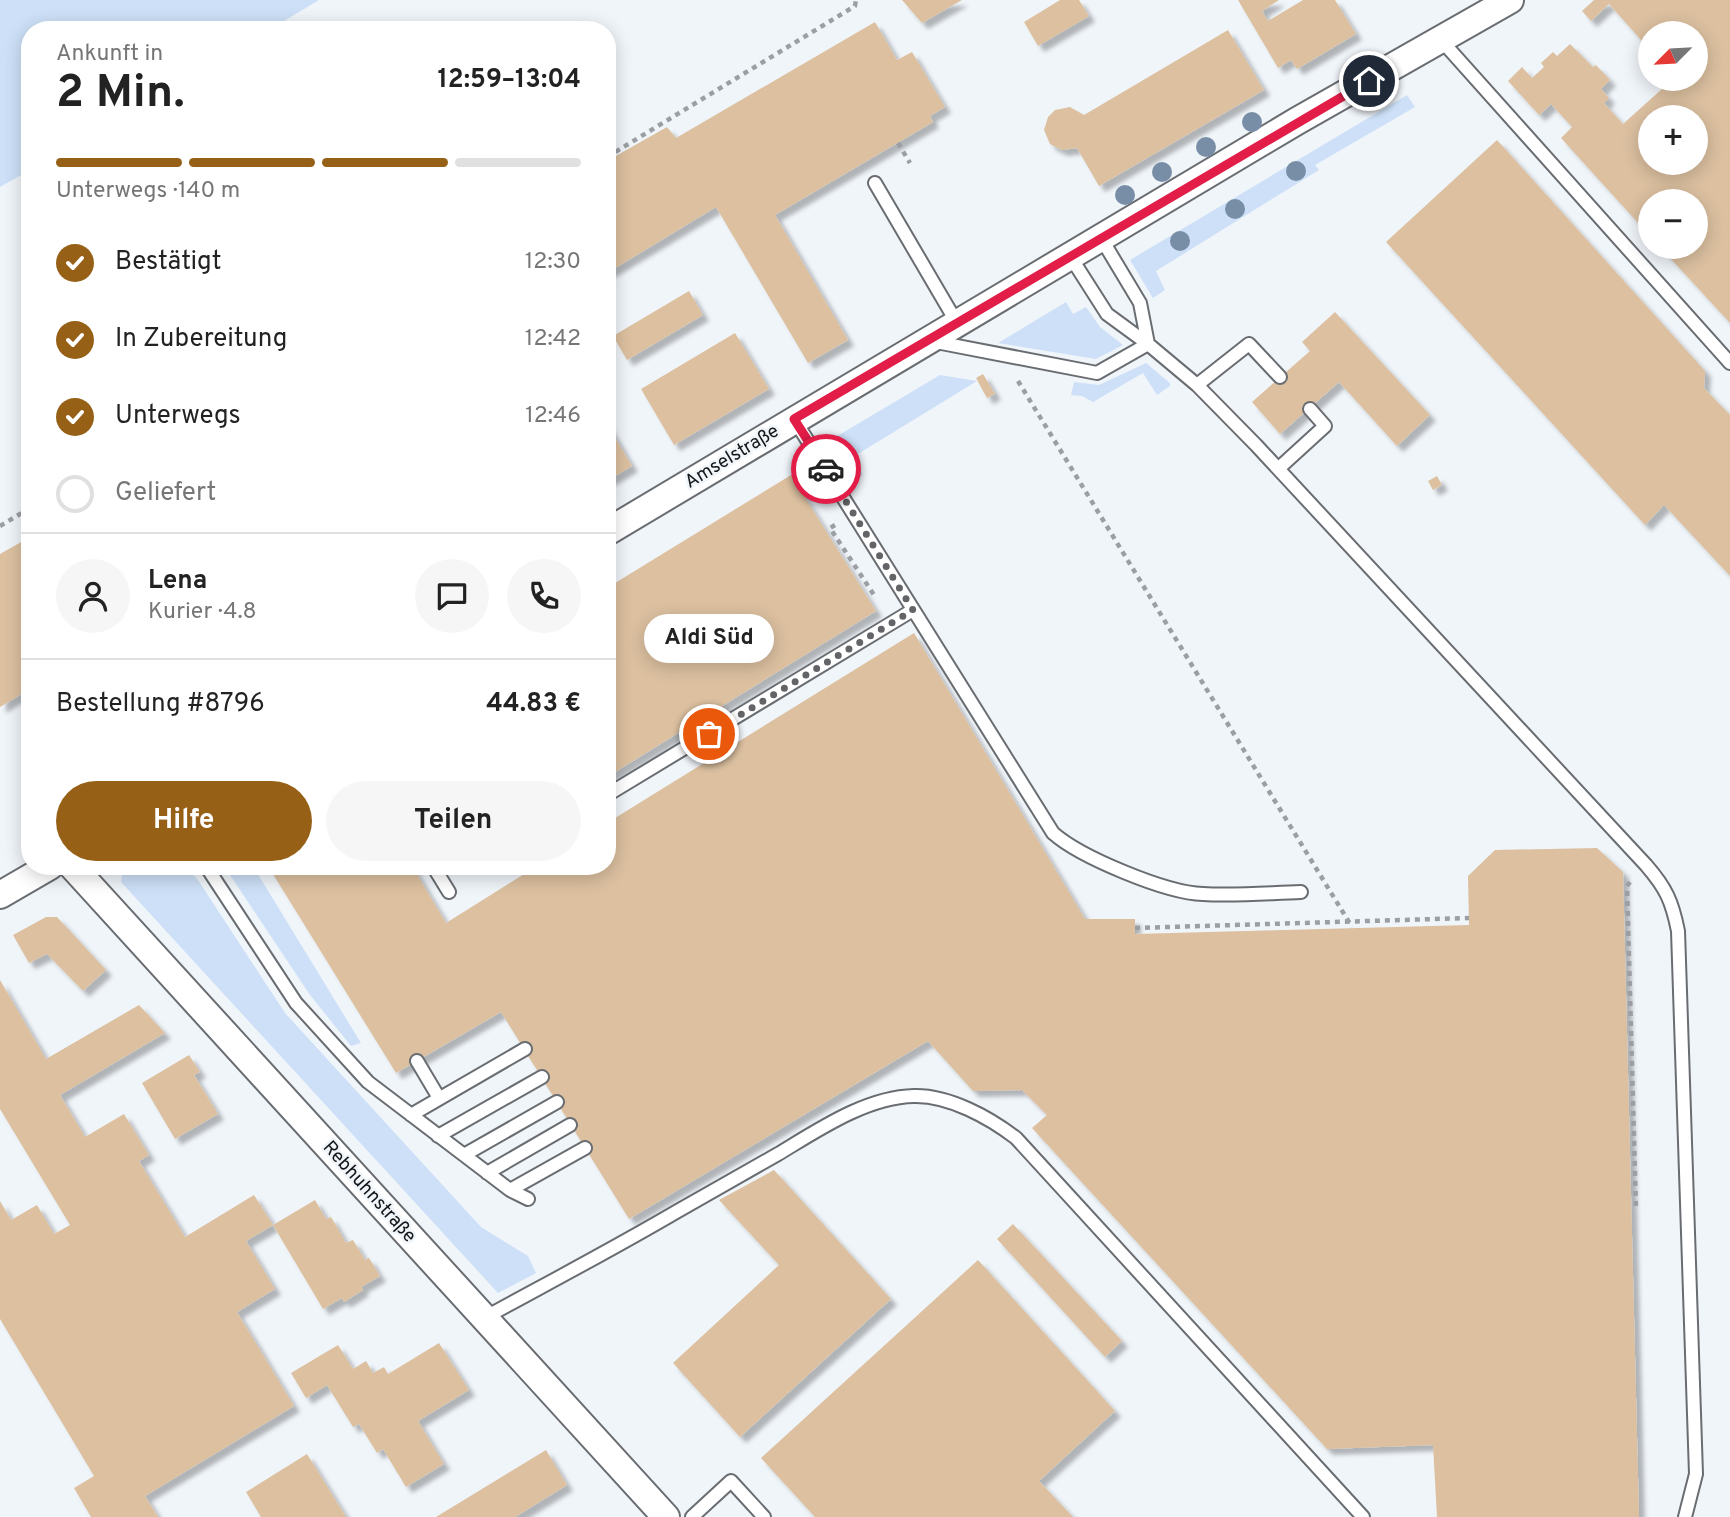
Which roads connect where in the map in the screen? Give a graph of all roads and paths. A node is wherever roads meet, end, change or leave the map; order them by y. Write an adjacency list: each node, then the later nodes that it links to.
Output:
1 (856, 0): 5 (path)
2 (1510, 0): 3 (street, Amselstraße)
3 (1441, 40): 8 (street, Amselstraße); 13 (lane)
4 (898, 143): 6 (path)
5 (616, 152)
6 (910, 163)
7 (875, 183): 10 (lane)
8 (1101, 238): 9 (street, Amselstraße); 12 (lane)
9 (1070, 256): 10 (street, Amselstraße); 12 (lane)
10 (957, 323): 11 (street, Amselstraße)
11 (927, 340): 12 (lane); 18 (street, Amselstraße)
12 (1148, 344): 16 (lane)
13 (1730, 363)
14 (1280, 377): 16 (lane)
15 (1021, 385): 34 (path)
16 (1198, 385): 19 (lane)
17 (1310, 408): 19 (lane)
18 (794, 419): 22 (street, Amselstraße); 23 (lane)
19 (1279, 468): 25 (lane)
20 (21, 513): 21 (path)
21 (0, 526)
22 (616, 527)
23 (913, 610): 24 (lane); 31 (lane)
24 (616, 790)
25 (1646, 865): 49 (path); 55 (lane)
26 (34, 875): 32 (street)
27 (80, 875): 50 (street, Rebhuhnstraße)
28 (212, 875): 41 (lane)
29 (439, 875): 30 (lane)
30 (449, 892)
31 (1301, 892)
32 (0, 895)
33 (1469, 918): 34 (path)
34 (1351, 924): 35 (path)
35 (1135, 928)
36 (525, 1049): 39 (lane)
37 (417, 1061): 39 (lane)
38 (541, 1077): 43 (lane)
39 (439, 1098): 41 (lane)
40 (557, 1102): 45 (lane)
41 (411, 1115): 43 (lane)
42 (570, 1125): 46 (lane)
43 (438, 1136): 45 (lane)
44 (585, 1148): 47 (lane)
45 (464, 1155): 46 (lane)
46 (487, 1173): 47 (lane)
47 (510, 1190): 48 (lane)
48 (528, 1199)
49 (1636, 1209)
50 (484, 1318): 51 (street, Rebhuhnstraße); 54 (lane)
51 (666, 1517)
52 (692, 1517): 53 (lane)
53 (764, 1517)
54 (1363, 1517)
55 (1685, 1517)

